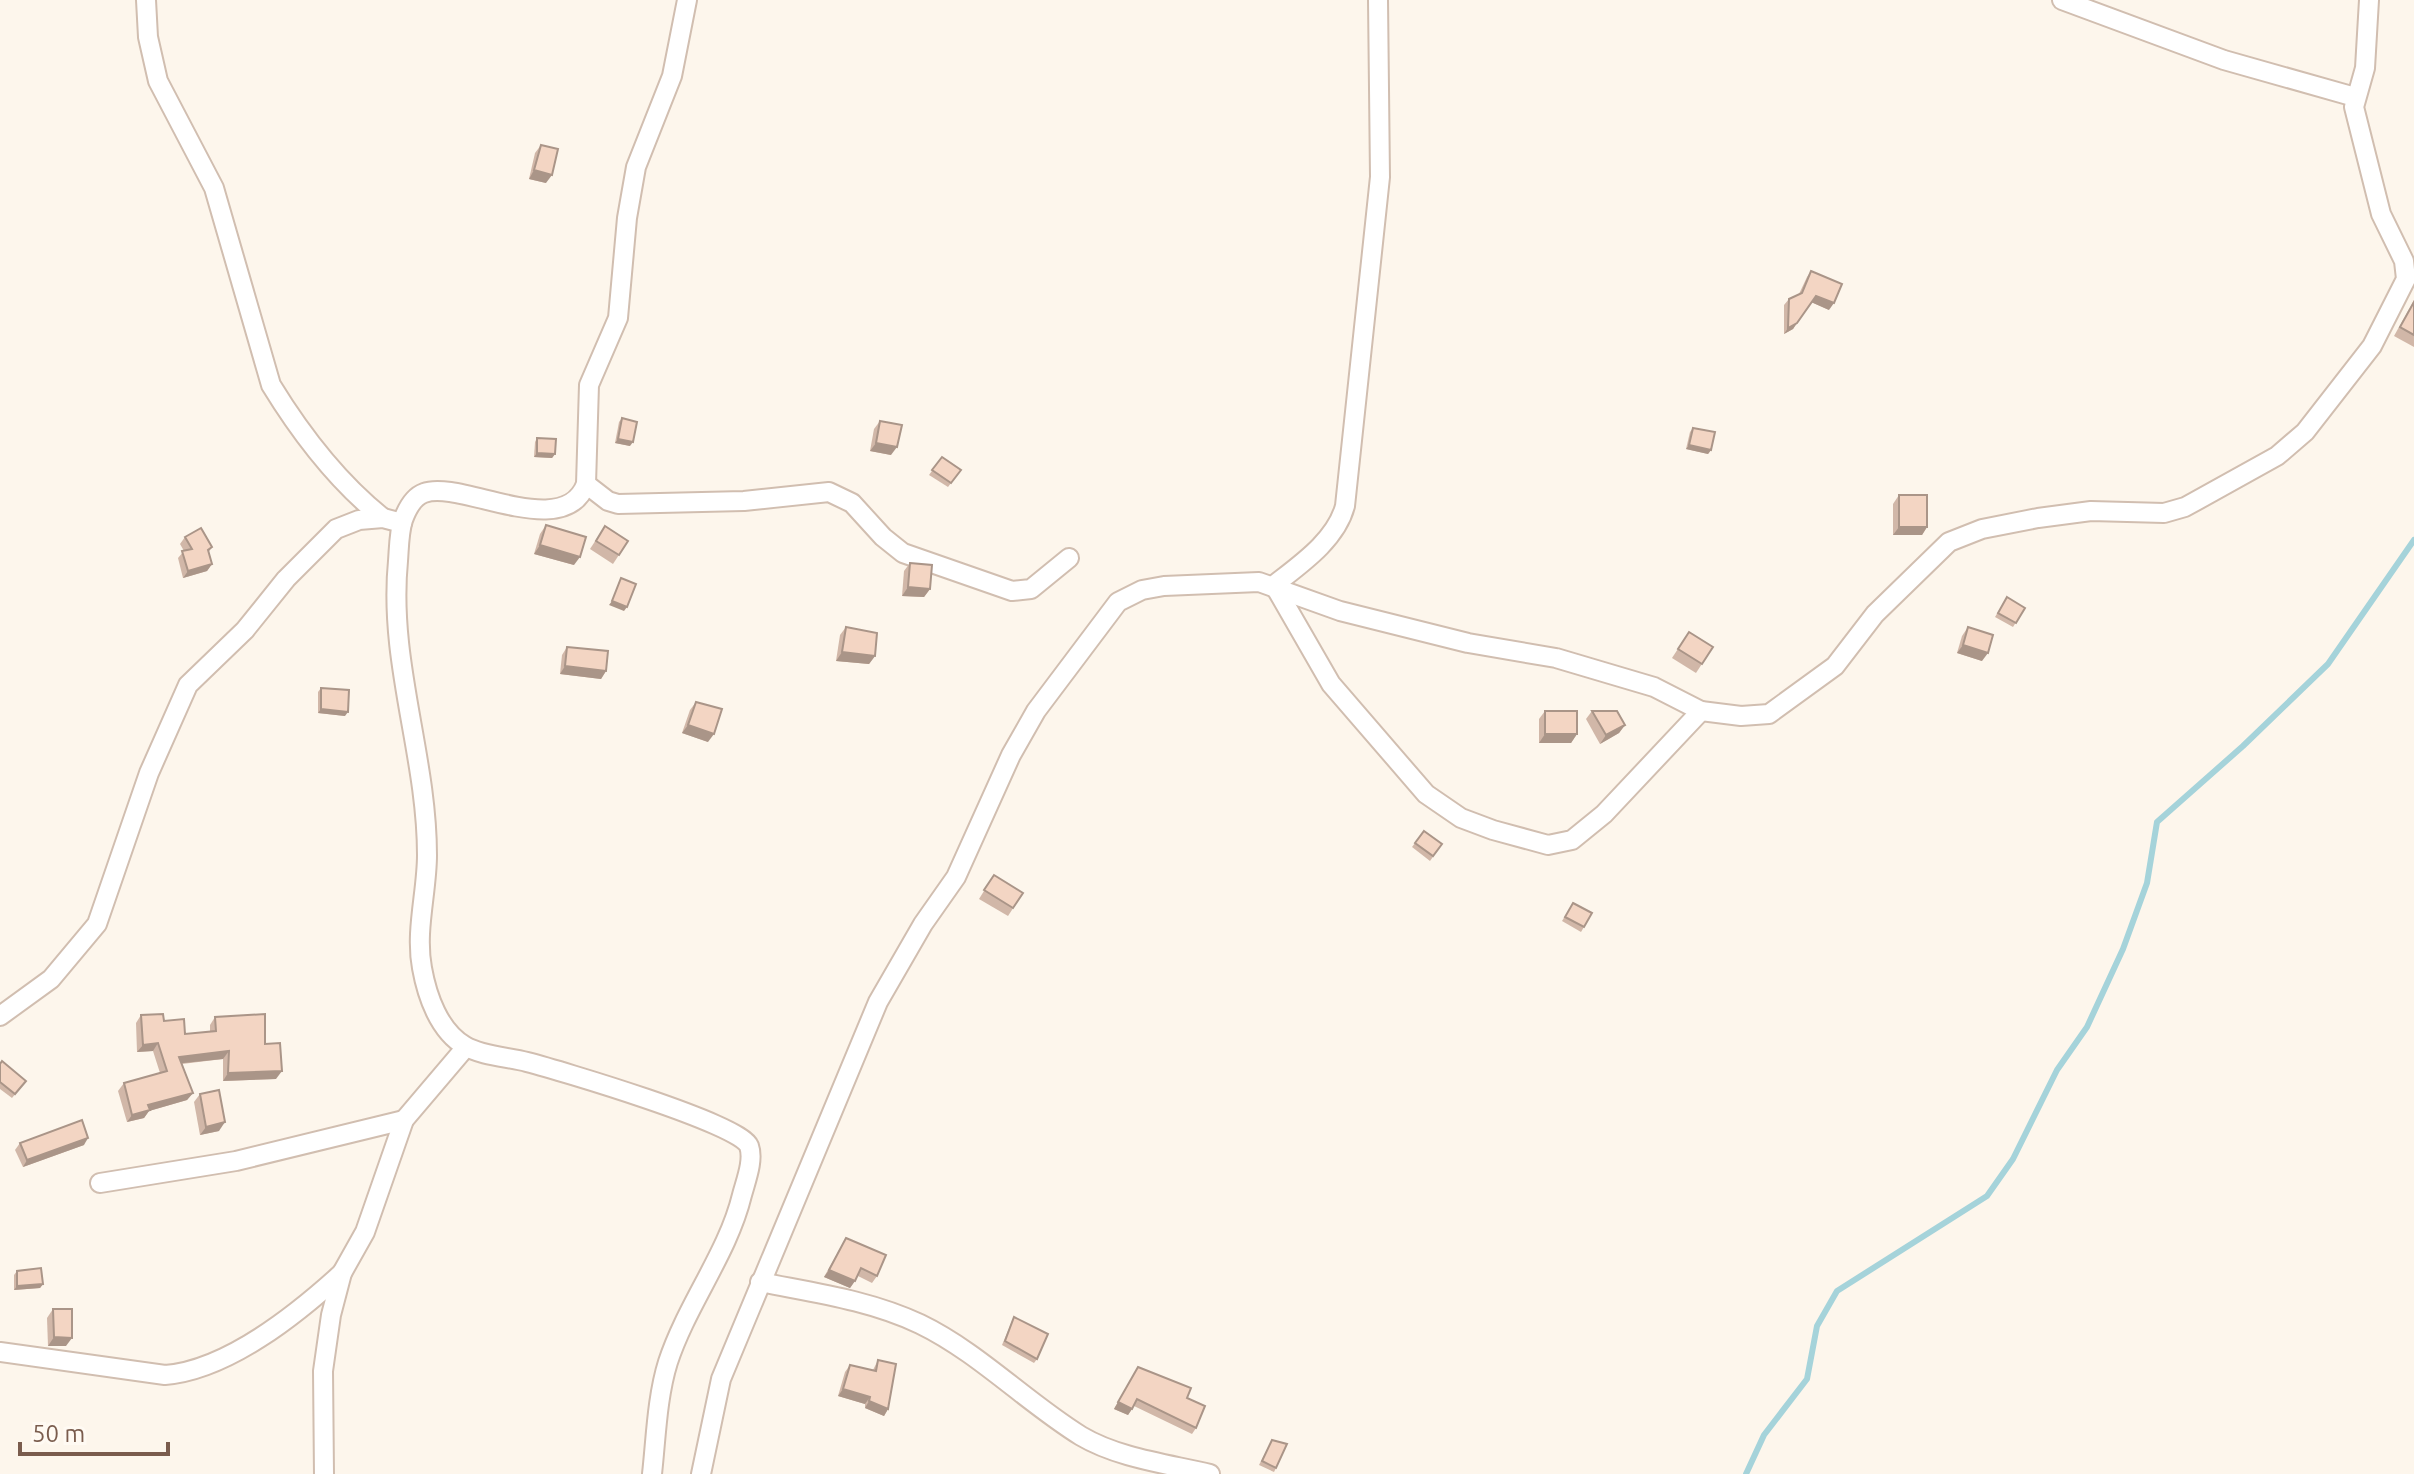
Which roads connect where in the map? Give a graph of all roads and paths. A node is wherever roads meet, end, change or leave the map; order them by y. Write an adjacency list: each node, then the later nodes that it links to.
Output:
1 (146, 0): 8 (street)
2 (687, 0): 7 (street)
3 (1378, 0): 10 (street)
4 (2062, 0): 6 (street)
5 (2369, 0): 6 (street)
6 (2355, 97): 11 (street)
7 (586, 484): 8 (street); 9 (street)
8 (393, 521): 12 (street); 13 (street)
9 (1069, 558)
10 (1274, 585): 11 (street); 11 (street); 17 (street)
11 (1701, 711)
12 (0, 1016)
13 (466, 1047): 14 (street); 20 (street)
14 (404, 1120): 15 (street); 16 (street)
15 (100, 1183)
16 (342, 1273): 18 (street); 19 (street)
17 (760, 1282): 21 (street); 22 (street)
18 (0, 1352)
19 (324, 1474)
20 (652, 1474)
21 (701, 1474)
22 (1210, 1474)

